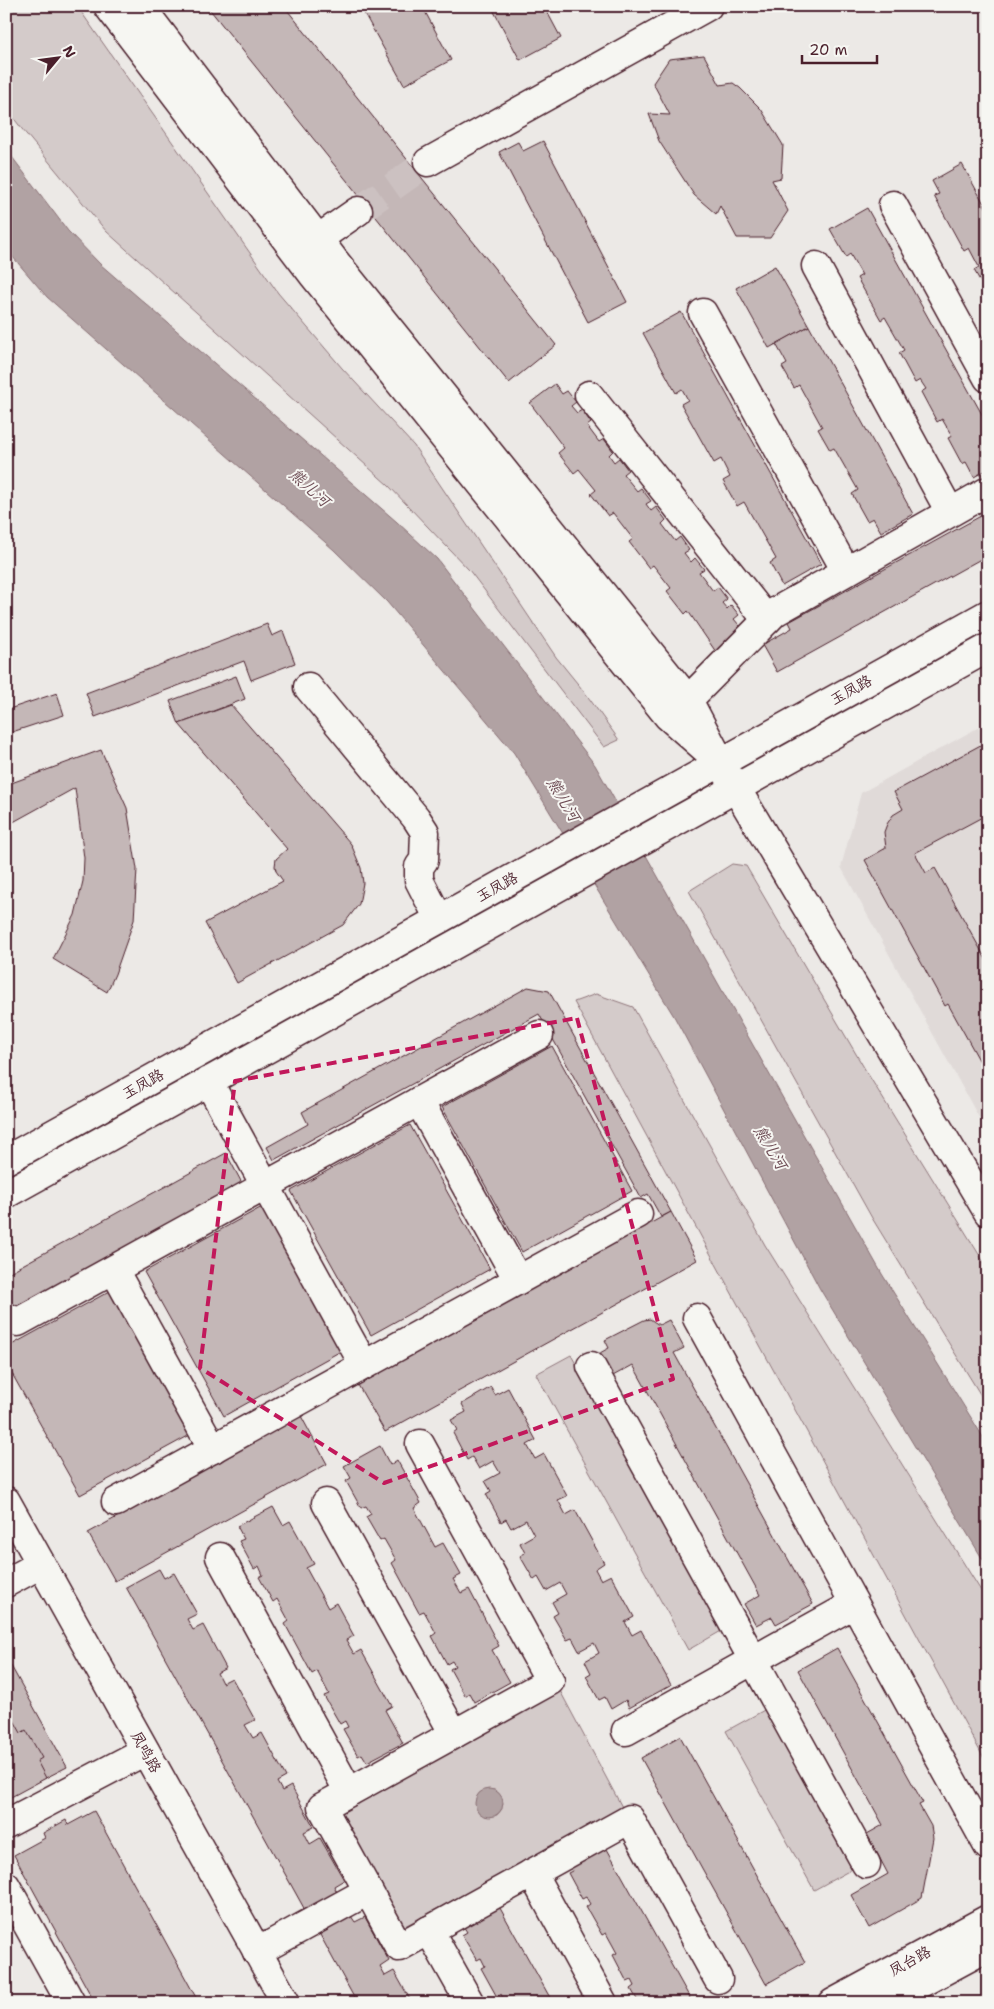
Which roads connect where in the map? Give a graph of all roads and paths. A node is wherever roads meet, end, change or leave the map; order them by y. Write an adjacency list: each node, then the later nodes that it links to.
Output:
1 (108, 6): 20 (street)
2 (140, 6): 7 (street)
3 (708, 6): 4 (street)
4 (428, 162)
5 (893, 205): 10 (street)
6 (358, 211): 7 (street)
7 (318, 239): 19 (street)
8 (816, 266): 13 (street)
9 (703, 313): 14 (street)
10 (988, 378)
11 (589, 395): 16 (street)
12 (988, 491): 13 (street)
13 (950, 512): 14 (street)
14 (846, 571): 16 (street)
15 (988, 614): 20 (street, 玉凤路)
16 (767, 620): 19 (street)
17 (988, 648): 21 (street, 玉凤路)
18 (308, 688): 22 (street)
19 (688, 700): 20 (street)
20 (721, 763): 21 (street); 22 (street, 玉凤路)
21 (736, 788): 24 (street, 玉凤路); 29 (street)
22 (439, 919): 26 (street, 玉凤路)
23 (539, 1035): 25 (street)
24 (208, 1081): 27 (street); 28 (street, 玉凤路)
25 (419, 1101): 27 (street); 32 (street)
26 (6, 1160)
27 (266, 1186): 31 (street); 35 (street)
28 (6, 1194)
29 (988, 1212)
30 (638, 1214): 32 (street)
31 (114, 1270): 33 (street); 38 (street)
32 (518, 1280): 35 (street)
33 (6, 1317)
34 (697, 1318): 45 (street)
35 (364, 1365): 38 (street)
36 (591, 1366): 46 (street)
37 (420, 1444): 48 (street)
38 (213, 1449): 40 (street)
39 (6, 1501): 43 (street, 凤鸣路)
40 (116, 1502)
41 (326, 1503): 48 (street)
42 (220, 1557): 50 (street)
43 (41, 1564): 44 (street); 49 (street, 凤鸣路)
44 (6, 1583)
45 (854, 1604): 46 (street); 52 (street)
46 (753, 1660): 47 (street); 53 (street)
47 (626, 1731)
48 (454, 1734): 50 (street)
49 (146, 1751): 51 (street); 60 (street, 凤鸣路)
50 (349, 1792): 56 (street)
51 (6, 1824)
52 (988, 1846)
53 (866, 1864)
54 (532, 1873): 58 (street); 61 (street); 65 (street)
55 (6, 1886): 62 (street)
56 (368, 1891): 58 (street); 60 (street)
57 (988, 1919): 66 (street, 凤台路)
58 (430, 1930): 64 (street)
59 (988, 1947): 67 (street, 凤台路)
60 (257, 1952): 63 (street, 凤鸣路)
61 (718, 1980)
62 (71, 2003)
63 (286, 2003)
64 (470, 2003)
65 (603, 2003)
66 (833, 2003)
67 (884, 2003)

